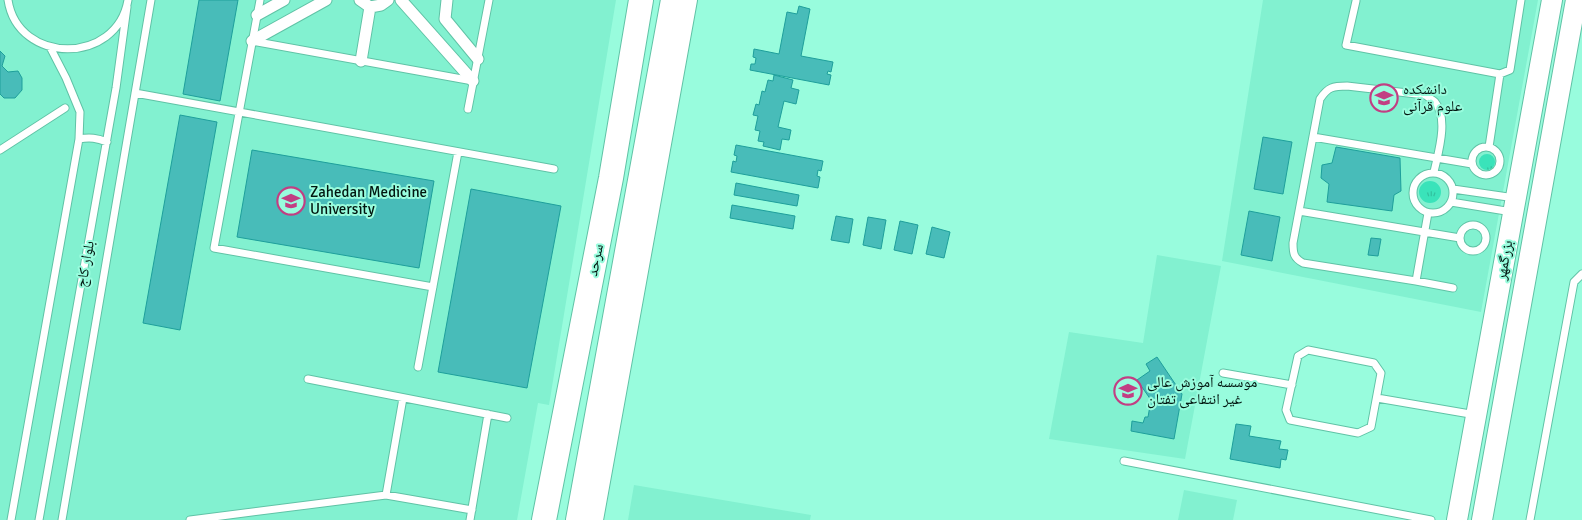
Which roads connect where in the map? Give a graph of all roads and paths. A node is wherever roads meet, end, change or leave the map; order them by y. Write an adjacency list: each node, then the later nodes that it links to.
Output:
1 (8, 0): 22 (lane)
2 (150, 0): 27 (lane)
3 (260, 0): 20 (lane)
4 (284, 0): 20 (street)
5 (326, 0): 21 (street)
6 (360, 0): 19 (street)
7 (388, 0): 19 (street)
8 (401, 0): 26 (street)
9 (447, 0): 23 (street)
10 (488, 0): 23 (lane)
11 (641, 0): 69 (highway, سرحد)
12 (673, 0): 70 (highway, سرحد)
13 (690, 0): 71 (street)
14 (1522, 0): 25 (lane)
15 (1552, 0): 43 (main road, بزرگمهر)
16 (1576, 0): 74 (main road, بزرگمهر)
17 (1356, 1): 25 (lane)
18 (127, 3): 22 (lane); 33 (lane, بلوار کاج)
19 (370, 7): 24 (street)
20 (257, 15): 21 (lane)
21 (252, 41): 24 (lane); 30 (lane)
22 (50, 47): 32 (lane, بلوار کاج)
23 (478, 59): 26 (lane)
24 (361, 61): 26 (lane)
25 (1500, 74): 34 (lane)
26 (473, 81): 29 (lane)
27 (134, 93): 30 (lane); 66 (lane)
28 (66, 108): 35 (lane)
29 (468, 109)
30 (239, 112): 36 (lane); 50 (lane)
31 (1313, 137): 37 (lane); 37 (lane); 44 (lane)
32 (79, 139): 33 (lane); 64 (lane, بلوار کاج)
33 (107, 142): 65 (lane, بلوار کاج)
34 (1489, 147): 38 (lane); 38 (lane)
35 (0, 150)
36 (458, 152): 39 (lane); 50 (lane)
37 (1437, 158): 38 (lane); 40 (lane)
38 (1472, 164)
39 (554, 169)
40 (1434, 172): 41 (lane); 45 (lane)
41 (1453, 189): 42 (lane); 43 (lane)
42 (1451, 202): 43 (lane); 45 (lane)
43 (1514, 205): 59 (main road, بزرگمهر)
44 (1300, 210): 46 (lane); 49 (lane)
45 (1428, 212): 46 (lane)
46 (1425, 232): 47 (lane); 49 (lane)
47 (1460, 238)
48 (1582, 274): 75 (lane)
49 (1416, 281): 51 (lane)
50 (433, 287): 52 (lane)
51 (1453, 288)
52 (418, 367)
53 (1223, 373): 55 (lane)
54 (308, 379): 56 (lane)
55 (1292, 385): 57 (lane); 57 (lane)
56 (402, 398): 58 (lane); 62 (lane)
57 (1376, 398): 59 (lane)
58 (488, 414): 60 (lane); 63 (lane)
59 (1476, 415): 73 (main road, بزرگمهر)
60 (507, 418)
61 (1124, 461): 72 (lane)
62 (386, 495): 63 (lane); 67 (lane)
63 (472, 510): 68 (lane)
64 (11, 520)
65 (39, 520)
66 (62, 520)
67 (190, 520)
68 (470, 520)
69 (544, 520)
70 (578, 520)
71 (596, 520)
72 (1431, 520)
73 (1457, 520)
74 (1482, 520)
75 (1530, 520)

